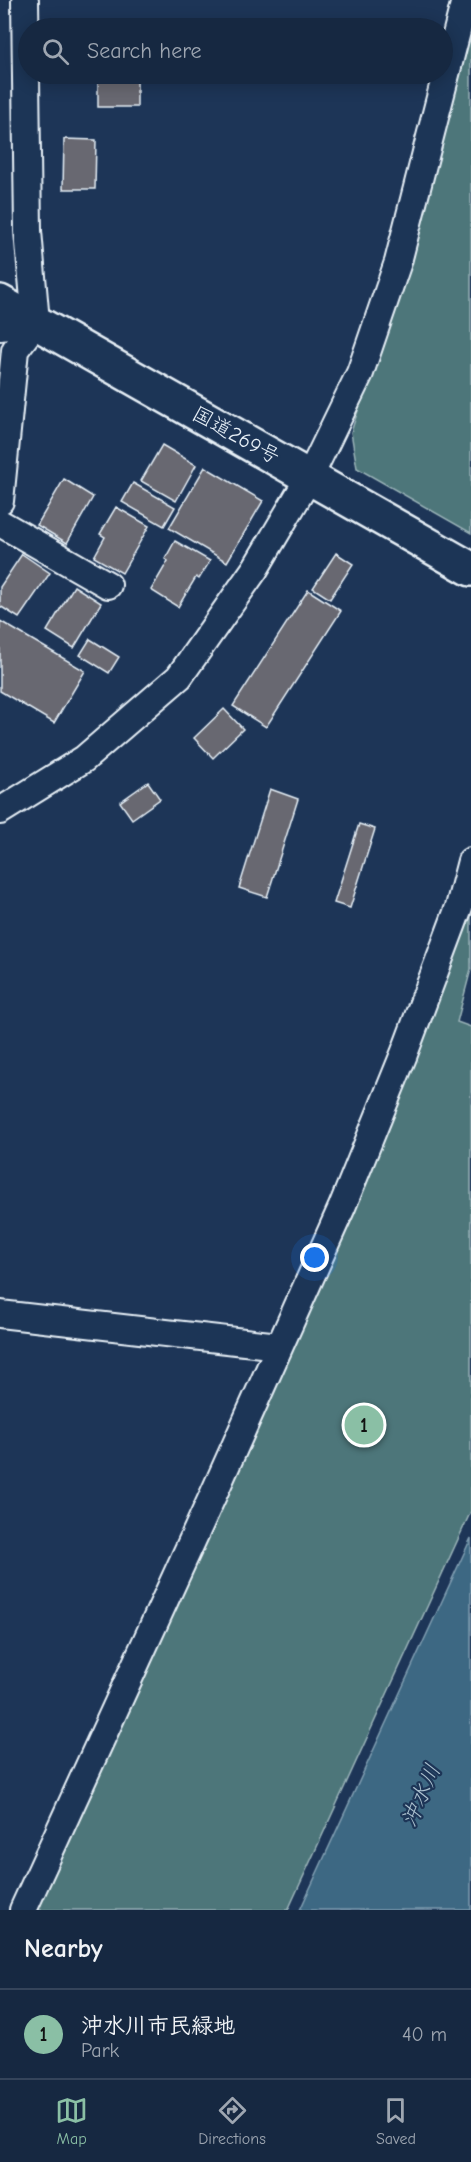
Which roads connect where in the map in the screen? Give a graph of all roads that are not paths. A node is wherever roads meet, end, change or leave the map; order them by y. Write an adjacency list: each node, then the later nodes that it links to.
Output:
1 (25, 0): 3 (street)
2 (465, 0): 4 (street)
3 (25, 18)
4 (453, 47)
5 (26, 84): 8 (street)
6 (444, 84): 10 (street)
7 (0, 302): 8 (highway, 国道269号)
8 (36, 322): 9 (street); 10 (highway, 国道269号); 11 (street)
9 (0, 327)
10 (321, 484): 13 (highway, 国道269号); 15 (street)
11 (0, 501)
12 (0, 523): 14 (street)
13 (471, 569)
14 (108, 585)
15 (0, 811)
16 (471, 861): 18 (street)
17 (0, 1314): 18 (street)
18 (279, 1346): 19 (street)
19 (23, 1910)

